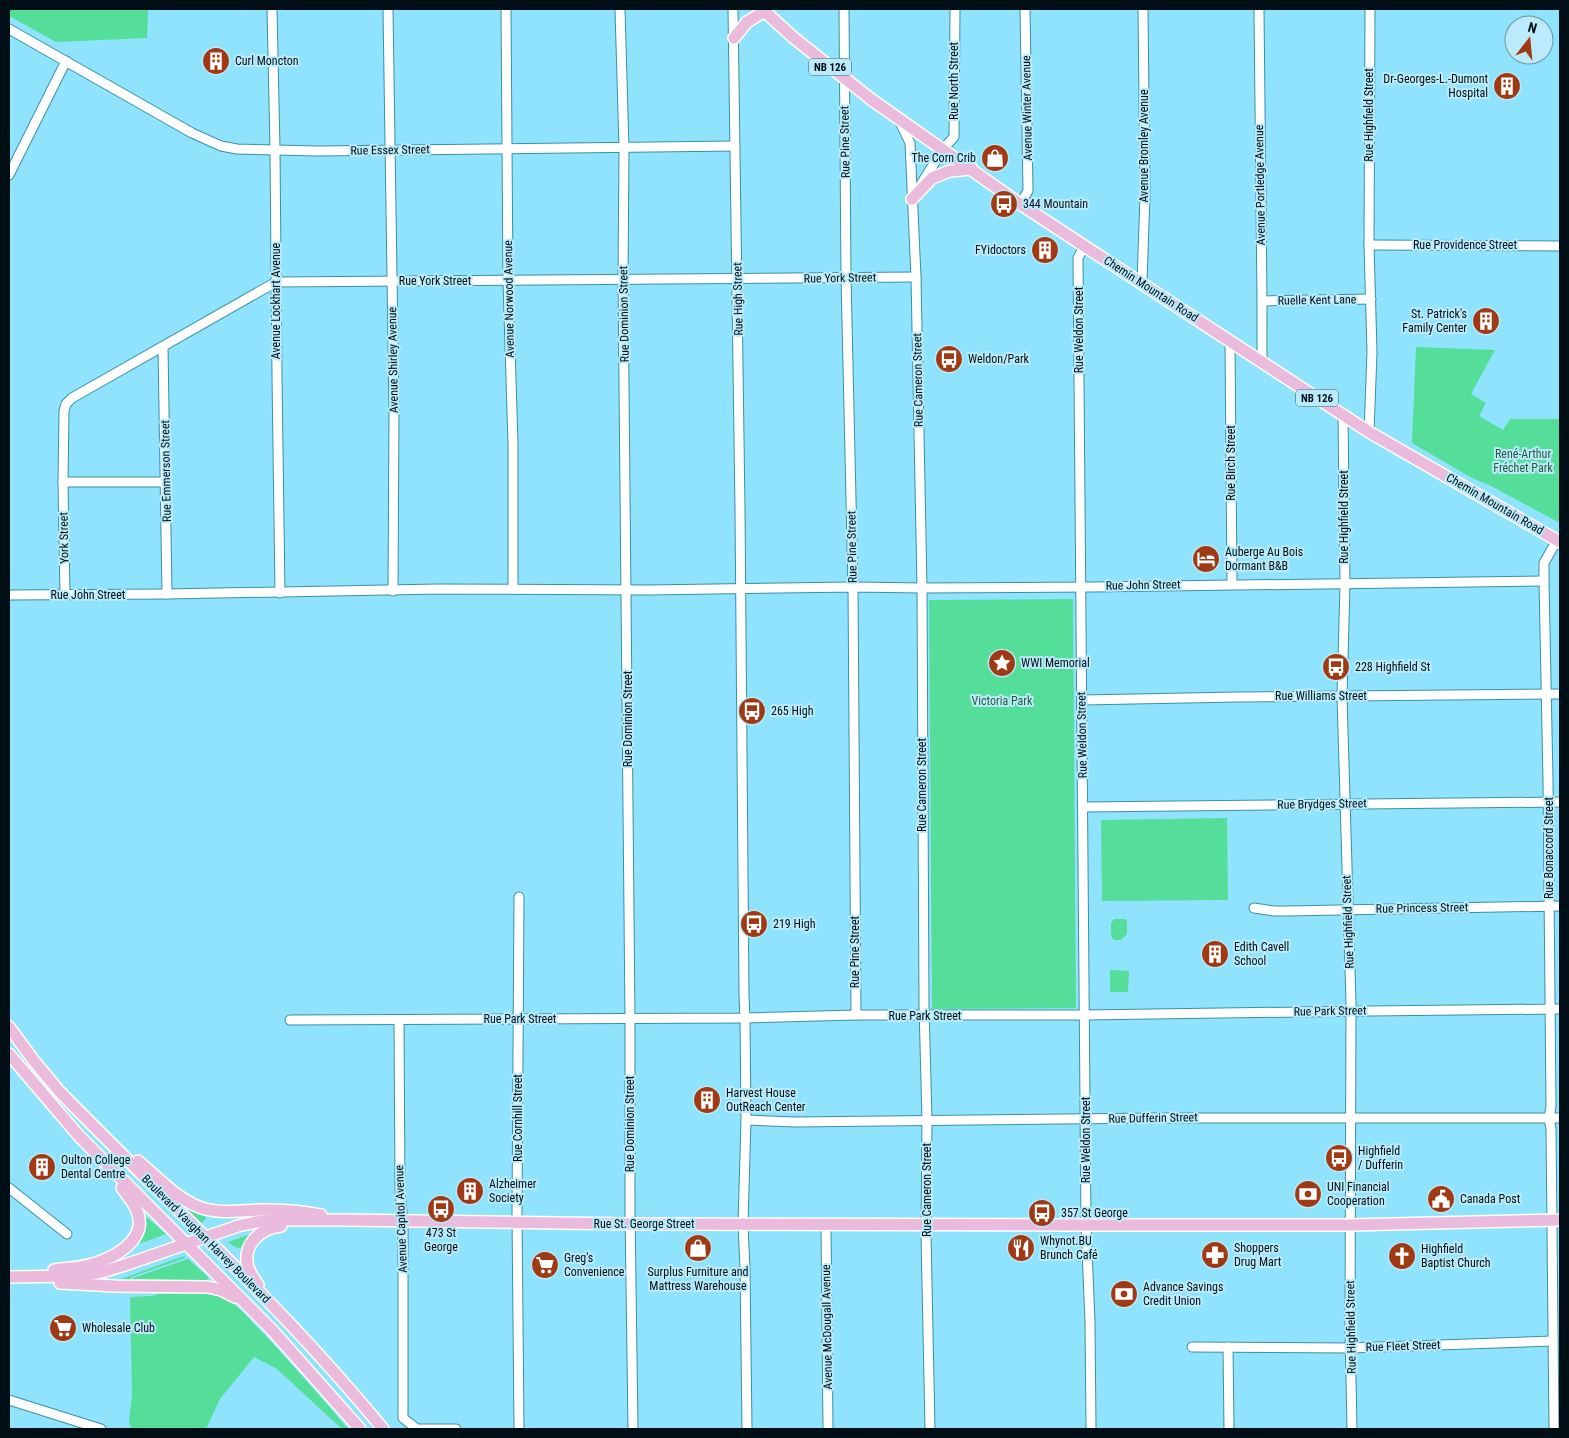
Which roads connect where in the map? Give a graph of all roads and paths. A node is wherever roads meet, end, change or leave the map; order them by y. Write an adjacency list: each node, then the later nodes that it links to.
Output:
1 (272, 9): 21 (street, Avenue Lockhart Avenue)
2 (388, 9): 23 (street, Avenue Shirley Avenue)
3 (506, 9): 19 (street, Avenue Norwood Avenue)
4 (620, 9): 20 (street, Rue Dominion Street)
5 (733, 9): 14 (street, Rue High Street)
6 (844, 9): 16 (street, Rue Pine Street)
7 (955, 9): 22 (street, Rue North Street)
8 (1025, 9): 27 (street, Avenue Winter Avenue)
9 (1143, 9): 38 (street, Avenue Bromley Avenue)
10 (1259, 9): 40 (street, Avenue Portledge Avenue)
11 (1370, 9): 28 (street, Rue Highfield Street)
12 (763, 10): 14 (main road); 16 (main road, Chemin Mountain Road / NB 126)
13 (9, 30): 15 (street, Rue Essex Street)
14 (734, 38): 18 (street, Rue High Street)
15 (66, 61): 21 (street, Rue Essex Street); 25 (street)
16 (844, 78): 17 (main road, Chemin Mountain Road / NB 126); 31 (street, Rue Pine Street)
17 (899, 119): 22 (main road, Chemin Mountain Road / NB 126); 26 (street, Rue Cameron Street)
18 (736, 146): 20 (street, Rue Essex Street); 34 (street, Rue High Street)
19 (507, 148): 20 (street, Rue Essex Street); 23 (street, Rue Essex Street); 36 (street, Avenue Norwood Avenue)
20 (624, 148): 33 (street, Rue Dominion Street)
21 (275, 149): 23 (street, Rue Essex Street); 37 (street, Avenue Lockhart Avenue)
22 (943, 149): 24 (main road, Chemin Mountain Road / NB 126); 26 (street)
23 (390, 150): 35 (street, Avenue Shirley Avenue)
24 (972, 169): 26 (main road); 27 (main road, Chemin Mountain Road / NB 126)
25 (9, 174)
26 (912, 199): 32 (street, Rue Cameron Street)
27 (1020, 204): 29 (main road, Chemin Mountain Road / NB 126)
28 (1369, 244): 30 (street, Rue Providence Street); 39 (street, Rue Highfield Street)
29 (1084, 245): 38 (main road, Chemin Mountain Road / NB 126); 53 (street, Rue Weldon Street)
30 (1560, 246)
31 (846, 277): 32 (street, Rue York Street); 34 (street, Rue York Street); 52 (street, Rue Pine Street)
32 (916, 277): 54 (street, Rue Cameron Street)
33 (623, 279): 34 (street, Rue York Street); 36 (street, Rue York Street); 56 (street, Rue Dominion Street)
34 (738, 279): 57 (street, Rue High Street)
35 (392, 281): 36 (street, Rue York Street); 37 (street, Rue York Street); 58 (street, Avenue Shirley Avenue)
36 (508, 281): 55 (street, Avenue Norwood Avenue)
37 (276, 282): 42 (street, Rue York Street); 59 (street, Avenue Lockhart Avenue)
38 (1142, 283): 41 (main road, Chemin Mountain Road / NB 126)
39 (1371, 299): 40 (street, Ruelle Kent Lane); 45 (street, Rue Highfield Street)
40 (1262, 301): 43 (street, Avenue Portledge Avenue)
41 (1230, 342): 43 (main road, Chemin Mountain Road / NB 126); 50 (street, Rue Birch Street)
42 (163, 347): 46 (street, Rue York Street); 47 (street, Rue Emmerson Street)
43 (1262, 362): 44 (main road, Chemin Mountain Road / NB 126)
44 (1343, 415): 45 (main road, Chemin Mountain Road / NB 126); 51 (street, Rue Highfield Street)
45 (1370, 432): 48 (main road, Chemin Mountain Road / NB 126)
46 (62, 482): 47 (street); 62 (street, York Street)
47 (166, 482): 60 (street, Rue Emmerson Street)
48 (1559, 541): 49 (street, Rue Bonaccord Street)
49 (1544, 581): 51 (street, Rue John Street); 63 (street, Rue Bonaccord Street)
50 (1232, 584): 51 (street, Rue John Street); 53 (street, Rue John Street)
51 (1345, 584): 65 (street, Rue Highfield Street)
52 (853, 586): 54 (street, Rue John Street); 57 (street, Rue John Street); 79 (street, Rue Pine Street)
53 (1081, 586): 54 (street, Rue John Street); 66 (street, Rue Weldon Street)
54 (922, 588): 81 (street, Rue Cameron Street)
55 (513, 589): 56 (street, Rue John Street); 58 (street, Rue John Street)
56 (627, 589): 57 (street, Rue John Street); 84 (street, Rue Dominion Street)
57 (741, 589): 82 (street, Rue High Street)
58 (394, 591): 59 (street, Rue John Street)
59 (280, 592): 60 (street, Rue John Street)
60 (167, 594): 62 (street, Rue John Street)
61 (9, 595): 62 (street, Rue John Street)
62 (65, 595)
63 (1547, 694): 64 (street, Rue Williams Street); 65 (street, Rue Williams Street); 67 (street, Rue Bonaccord Street)
64 (1560, 694)
65 (1342, 696): 66 (street, Rue Williams Street); 69 (street, Rue Highfield Street)
66 (1082, 700): 70 (street, Rue Weldon Street)
67 (1548, 802): 68 (street, Rue Brydges Street); 69 (street, Rue Brydges Street); 72 (street, Rue Bonaccord Street)
68 (1560, 802)
69 (1345, 804): 70 (street, Rue Brydges Street); 75 (street, Rue Highfield Street)
70 (1083, 807): 80 (street, Rue Weldon Street)
71 (519, 897): 83 (street, Rue Cornhill Street)
72 (1549, 906): 73 (street, Rue Princess Street); 75 (street, Rue Princess Street); 77 (street, Rue Bonaccord Street)
73 (1560, 906)
74 (1254, 908): 75 (street, Rue Princess Street)
75 (1348, 910): 78 (street, Rue Highfield Street)
76 (1560, 1009): 77 (street, Rue Park Street)
77 (1549, 1010): 78 (street, Rue Park Street); 91 (street, Rue Bonaccord Street)
78 (1351, 1012): 80 (street, Rue Park Street); 90 (street, Rue Highfield Street)
79 (856, 1015): 81 (street, Rue Park Street); 82 (street, Rue Park Street)
80 (1085, 1015): 81 (street, Rue Park Street); 95 (street, Rue Weldon Street)
81 (924, 1016): 94 (street, Rue Cameron Street)
82 (745, 1018): 84 (street, Rue Park Street); 93 (street, Rue High Street)
83 (518, 1019): 84 (street, Rue Park Street); 86 (street, Rue Park Street); 101 (street, Rue Cornhill Street)
84 (630, 1019): 102 (street, Rue Dominion Street)
85 (290, 1020): 86 (street, Rue Park Street)
86 (399, 1020): 99 (street, Avenue Capitol Avenue)
87 (9, 1027): 89 (main road, Boulevard Vaughan Harvey Boulevard)
88 (9, 1054): 96 (main road, Boulevard Vaughan Harvey Boulevard)
89 (73, 1105): 98 (main road); 109 (main road, Boulevard Vaughan Harvey Boulevard)
90 (1350, 1118): 91 (street, Rue Dufferin Street); 95 (street, Rue Dufferin Street); 107 (street, Rue Highfield Street)
91 (1550, 1118): 92 (street, Rue Dufferin Street); 100 (street, Rue Bonaccord Street)
92 (1560, 1118)
93 (746, 1120): 94 (street, Rue Dufferin Street); 103 (street, Rue High Street)
94 (927, 1120): 95 (street, Rue Dufferin Street); 104 (street, Rue Cameron Street)
95 (1086, 1120): 106 (street, Rue Weldon Street)
96 (107, 1166): 110 (main road, Boulevard Vaughan Harvey Boulevard); 111 (main road)
97 (9, 1188): 108 (street)
98 (345, 1220): 99 (main road, Rue St. George Street); 109 (main road, Rue St. George Street); 113 (main road)
99 (403, 1220): 101 (main road, Rue St. George Street); 122 (street, Avenue Capitol Avenue)
100 (1556, 1220): 107 (main road, Rue St. George Street); 114 (street, Rue Bonaccord Street)
101 (517, 1222): 102 (main road, Rue St. George Street); 123 (street, Rue Cornhill Street)
102 (630, 1224): 103 (main road, Rue St. George Street); 124 (street, Rue Dominion Street)
103 (743, 1224): 105 (main road, Rue St. George Street); 125 (street, Rue High Street)
104 (926, 1224): 105 (main road, Rue St. George Street); 106 (main road, Rue St. George Street); 127 (street, Rue Cameron Street)
105 (826, 1225): 126 (street, Avenue McDougall Avenue)
106 (1086, 1225): 107 (main road, Rue St. George Street); 128 (street, Rue Weldon Street)
107 (1351, 1225): 117 (street, Rue Highfield Street)
108 (67, 1234)
109 (204, 1238): 110 (main road, Rue St. George Street); 113 (main road, Boulevard Vaughan Harvey Boulevard)
110 (186, 1244): 111 (main road, Rue St. George Street); 112 (main road, Boulevard Vaughan Harvey Boulevard)
111 (9, 1277): 112 (main road)
112 (244, 1301): 120 (main road, Boulevard Vaughan Harvey Boulevard)
113 (284, 1317): 121 (main road, Boulevard Vaughan Harvey Boulevard)
114 (1553, 1341): 117 (street, Rue Fleet Street); 131 (street, Rue Bonaccord Street)
115 (1192, 1347): 116 (street, Rue Fleet Street)
116 (1228, 1347): 117 (street, Rue Fleet Street); 129 (street)
117 (1351, 1348): 130 (street, Rue Highfield Street)
118 (9, 1400): 119 (street)
119 (101, 1429)
120 (360, 1429)
121 (383, 1429)
122 (456, 1429)
123 (519, 1429)
124 (633, 1429)
125 (747, 1429)
126 (828, 1429)
127 (930, 1429)
128 (1091, 1429)
129 (1229, 1429)
130 (1352, 1429)
131 (1554, 1429)

